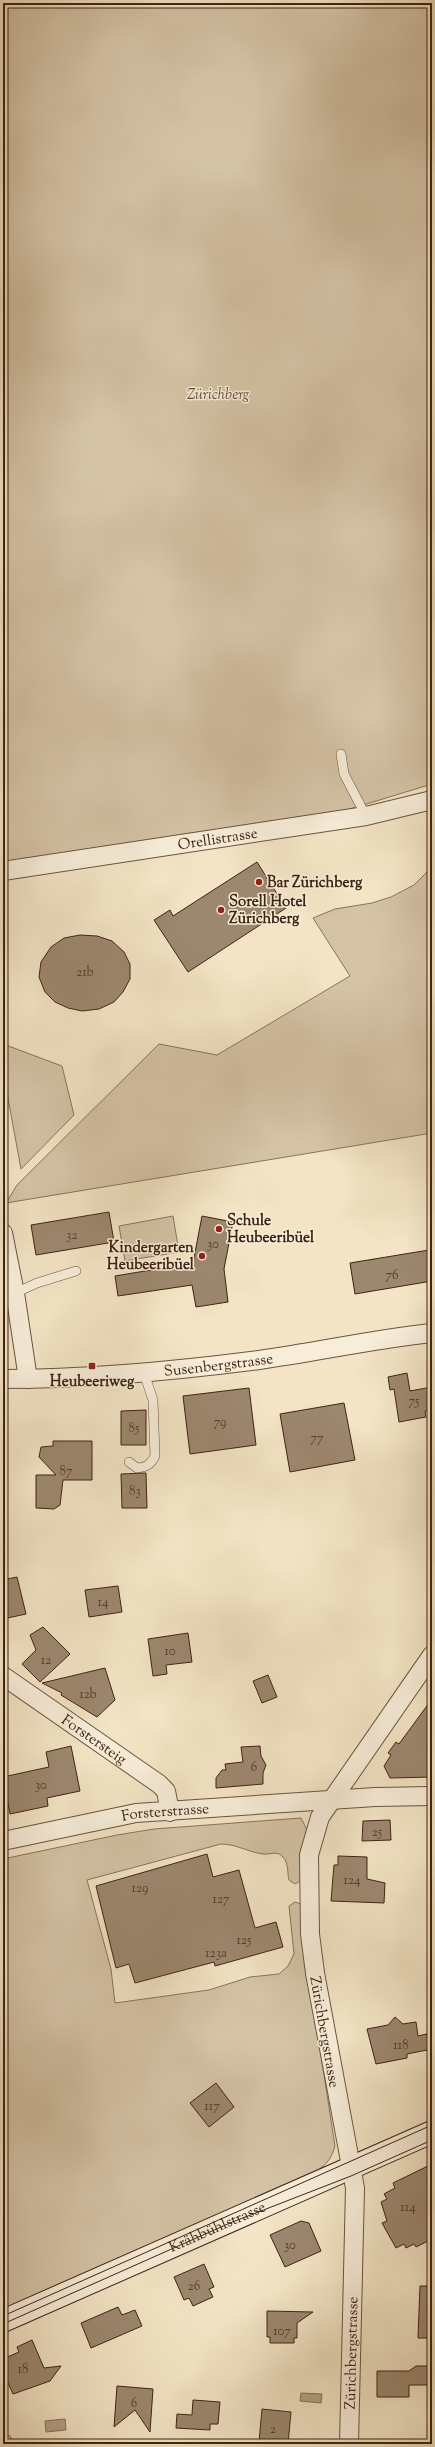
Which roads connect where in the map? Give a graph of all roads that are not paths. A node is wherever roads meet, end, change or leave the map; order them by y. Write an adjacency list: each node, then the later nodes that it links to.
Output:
1 (341, 754): 3 (lane)
2 (432, 800): 3 (street, Orellistrasse)
3 (366, 816): 4 (street, Orellistrasse)
4 (3, 871)
5 (3, 1233): 7 (street)
6 (76, 1271): 7 (lane)
7 (15, 1292): 11 (street)
8 (432, 1333): 9 (street, Susenbergstrasse)
9 (144, 1373): 11 (street, Susenbergstrasse); 12 (lane)
10 (3, 1379): 11 (street, Susenbergstrasse)
11 (28, 1379)
12 (129, 1462)
13 (432, 1654): 16 (street, Zürichbergstrasse)
14 (3, 1676): 17 (street, Forstersteig)
15 (432, 1796): 16 (street, Forsterstrasse)
16 (330, 1801): 17 (street, Forsterstrasse); 20 (street, Zürichbergstrasse)
17 (170, 1812): 18 (street, Forsterstrasse)
18 (3, 1841)
19 (432, 2132): 20 (street, Krähbühlstrasse)
20 (350, 2169): 21 (street, Krähbühlstrasse); 22 (street, Zürichbergstrasse)
21 (3, 2321)
22 (349, 2444)

